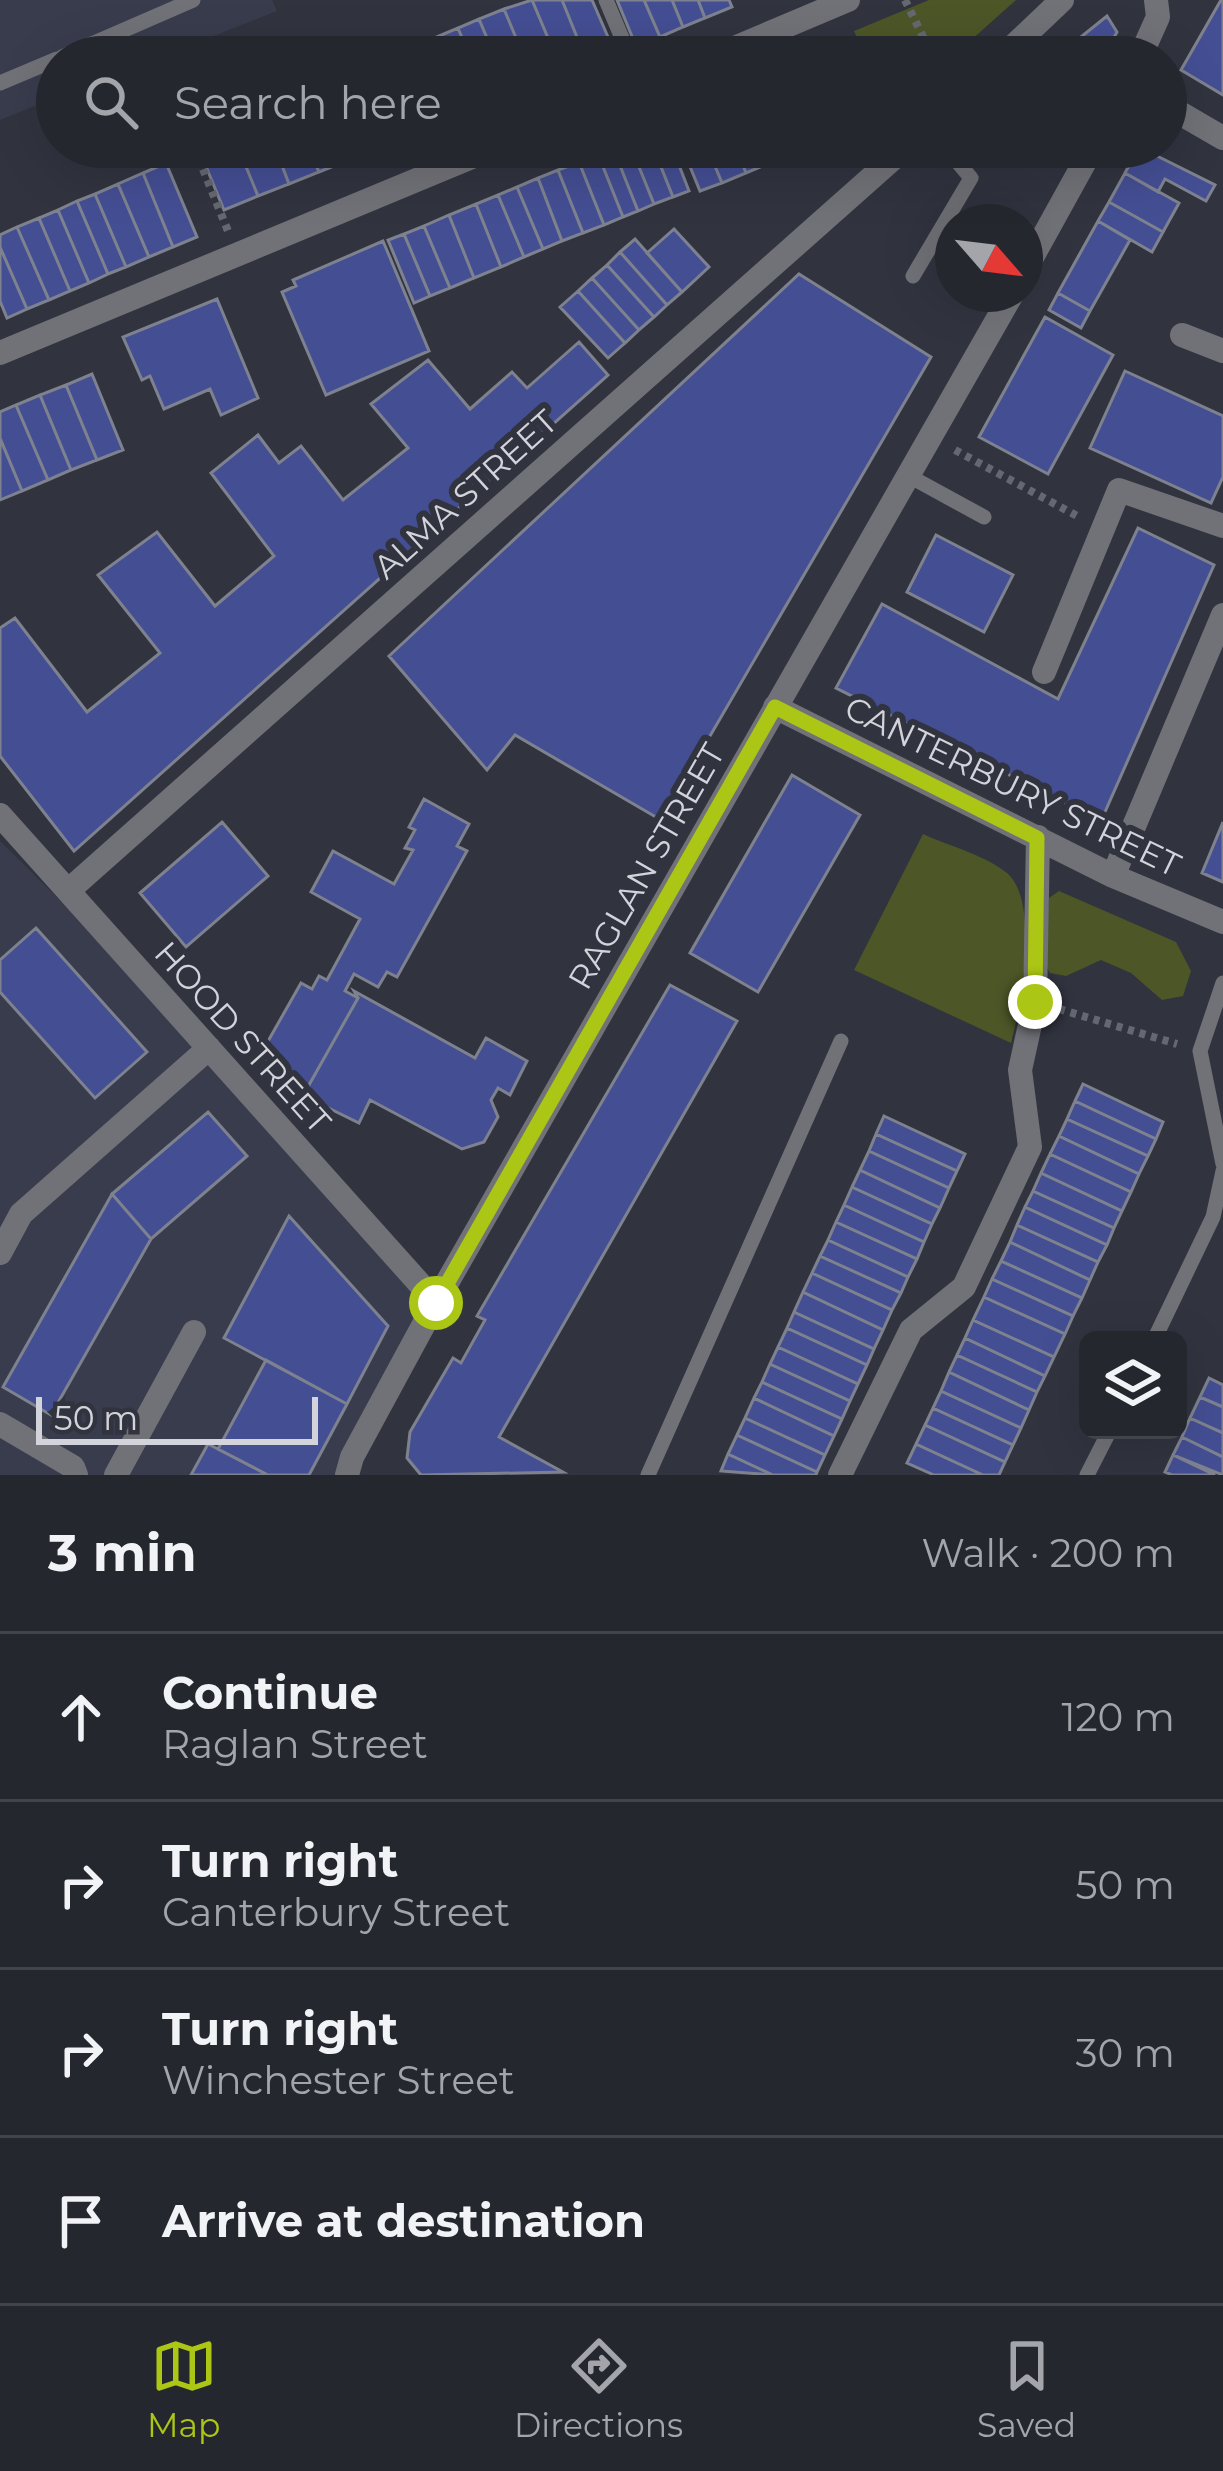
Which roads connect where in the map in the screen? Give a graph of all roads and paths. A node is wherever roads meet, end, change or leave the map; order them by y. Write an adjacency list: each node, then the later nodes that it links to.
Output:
1 (193, 0): 7 (lane)
2 (606, 0): 8 (lane)
3 (848, 0): 9 (street)
4 (904, 0): 10 (path)
5 (1062, 0): 11 (street)
6 (1156, 0): 12 (street)
7 (110, 36)
8 (621, 36)
9 (762, 36)
10 (922, 36)
11 (1024, 36)
12 (1149, 36)
13 (36, 68): 14 (lane)
14 (0, 83)
15 (1187, 117): 16 (street)
16 (1223, 138)
17 (203, 168): 23 (path)
18 (445, 168): 23 (street)
19 (882, 168): 40 (street, ALMA STREET)
20 (963, 168): 24 (lane)
21 (1082, 168): 22 (street)
22 (1043, 238)
23 (238, 254): 28 (street)
24 (913, 276)
25 (1002, 312): 29 (street, RAGLAN STREET)
26 (1181, 335): 27 (street)
27 (1223, 351)
28 (0, 353)
29 (932, 437): 30 (street, RAGLAN STREET); 33 (path)
30 (909, 476): 31 (lane); 36 (street, RAGLAN STREET)
31 (984, 517)
32 (1223, 526): 33 (street)
33 (1101, 529): 35 (street)
34 (1223, 615): 39 (street)
35 (1044, 672)
36 (775, 707): 38 (street, CANTERBURY STREET); 49 (street, RAGLAN STREET)
37 (0, 815): 40 (street, HOOD STREET)
38 (1037, 838): 39 (street, CANTERBURY STREET); 43 (street)
39 (1113, 876): 41 (street, CANTERBURY STREET)
40 (69, 890): 45 (street, HOOD STREET)
41 (1223, 922)
42 (1223, 983): 46 (lane)
43 (1035, 1002): 46 (path); 58 (street)
44 (842, 1042): 57 (lane)
45 (208, 1048): 48 (street); 49 (street, HOOD STREET)
46 (1200, 1051): 47 (lane)
47 (1223, 1167): 50 (lane)
48 (0, 1253)
49 (436, 1303): 56 (street, RAGLAN STREET)
50 (1158, 1331)
51 (194, 1332): 55 (street)
52 (0, 1424): 54 (street)
53 (1106, 1439): 59 (lane)
54 (76, 1475)
55 (116, 1475)
56 (347, 1475)
57 (648, 1475)
58 (840, 1475)
59 (1088, 1475)

